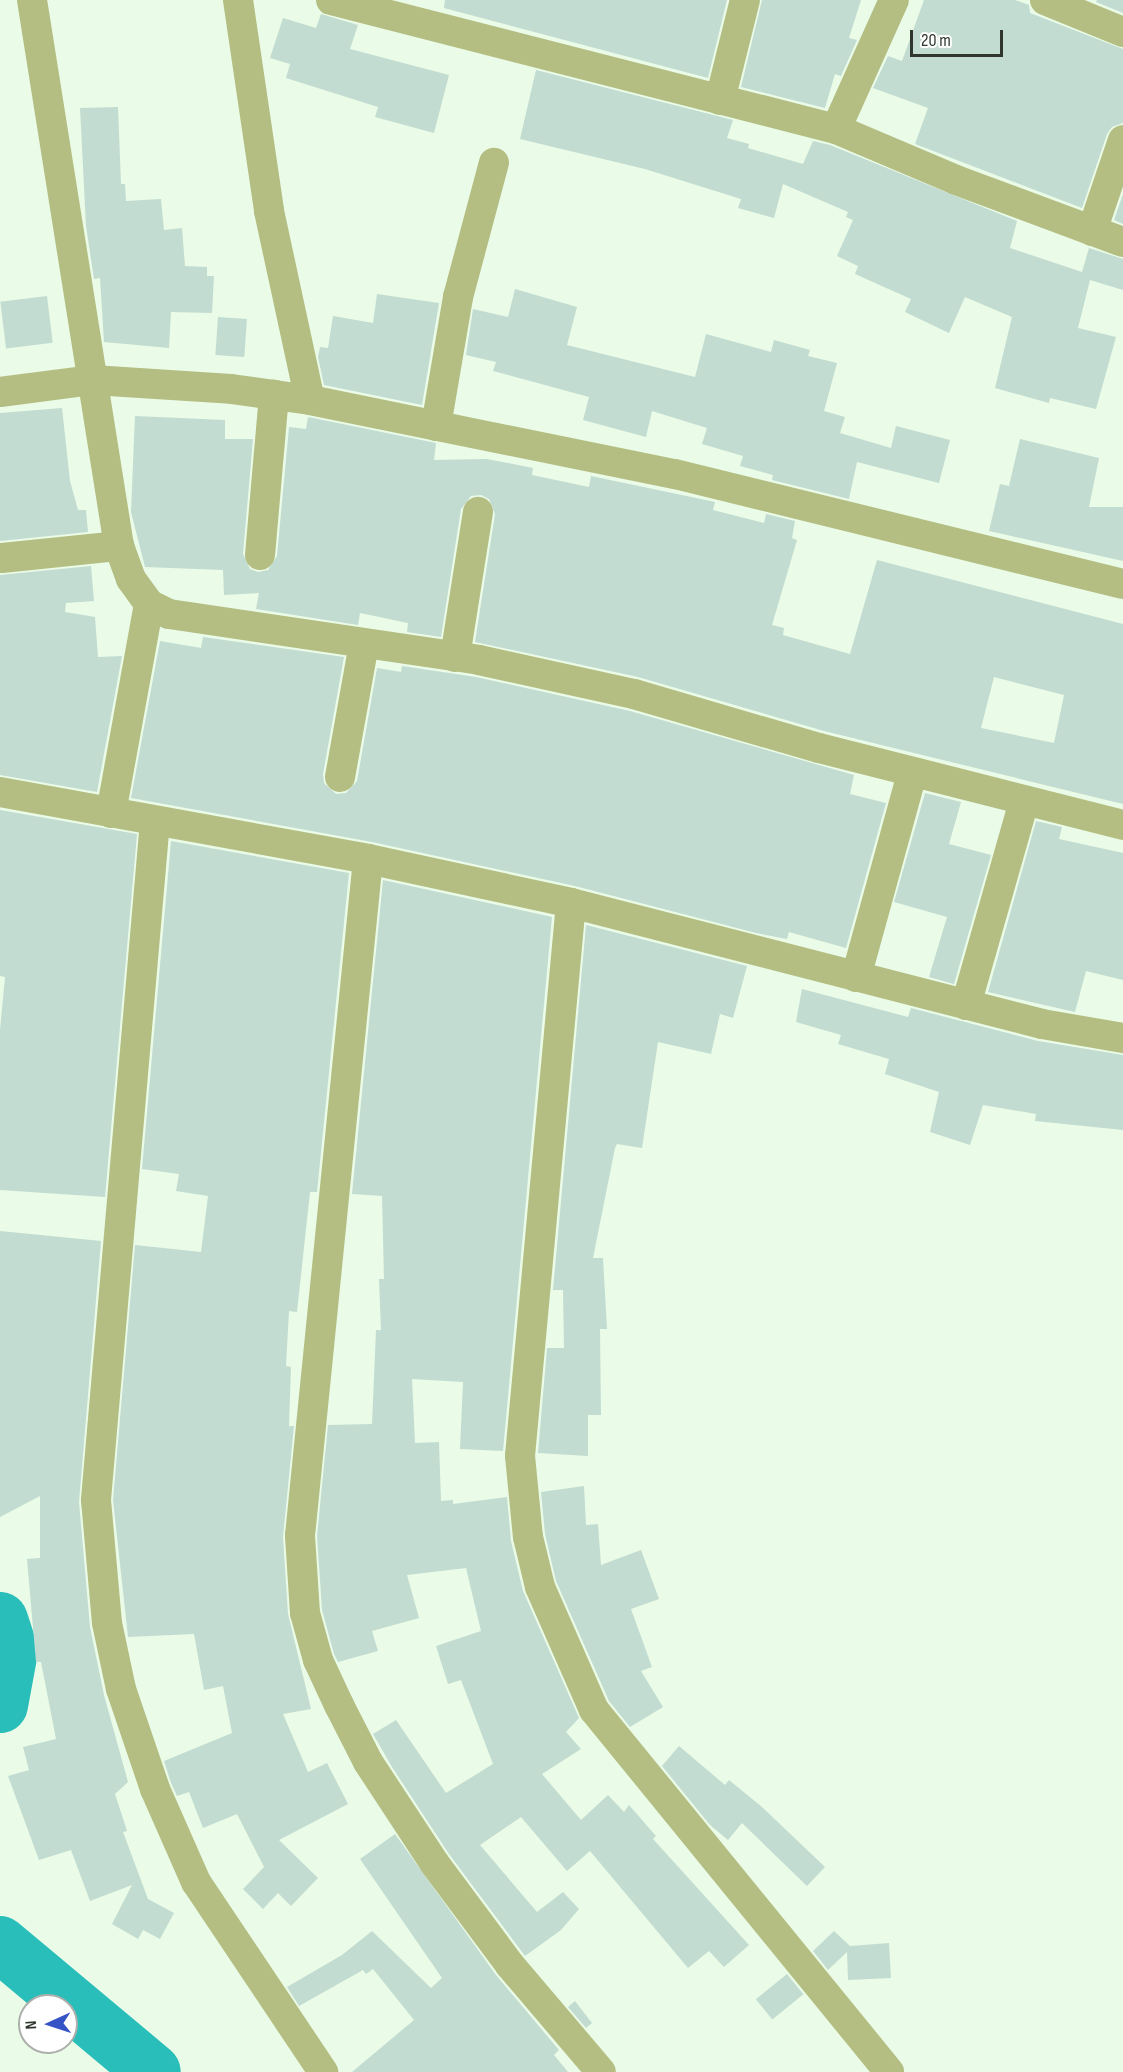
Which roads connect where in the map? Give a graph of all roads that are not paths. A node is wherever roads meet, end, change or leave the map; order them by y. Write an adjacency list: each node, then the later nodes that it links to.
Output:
1 (32, 0): 14 (street)
2 (238, 0): 17 (street)
3 (331, 0): 8 (street)
4 (745, 0): 8 (street)
5 (894, 0): 9 (street)
6 (1045, 0): 7 (street)
7 (1123, 32)
8 (720, 100): 9 (street)
9 (836, 129): 12 (street)
10 (1123, 140): 12 (street)
11 (494, 164): 18 (street)
12 (1092, 231): 13 (street)
13 (1123, 242)
14 (93, 380): 15 (street); 16 (street); 20 (street)
15 (0, 392)
16 (274, 395): 17 (street); 21 (street)
17 (310, 400): 18 (street)
18 (436, 426): 23 (street)
19 (478, 512): 26 (street)
20 (119, 546): 22 (street); 24 (street)
21 (260, 555)
22 (2, 558)
23 (1123, 584)
24 (149, 604): 25 (street); 31 (street)
25 (364, 644): 26 (street); 28 (street)
26 (455, 657): 27 (street)
27 (912, 772): 30 (street); 36 (street)
28 (340, 777)
29 (0, 792): 31 (street)
30 (1024, 801): 33 (street); 37 (street)
31 (111, 813): 32 (street)
32 (155, 821): 34 (street); 39 (street)
33 (1123, 825)
34 (368, 859): 35 (street); 40 (street)
35 (571, 903): 36 (street); 41 (street)
36 (856, 978): 37 (street)
37 (966, 1005): 38 (street)
38 (1123, 1038)
39 (323, 2072)
40 (602, 2072)
41 (889, 2072)

